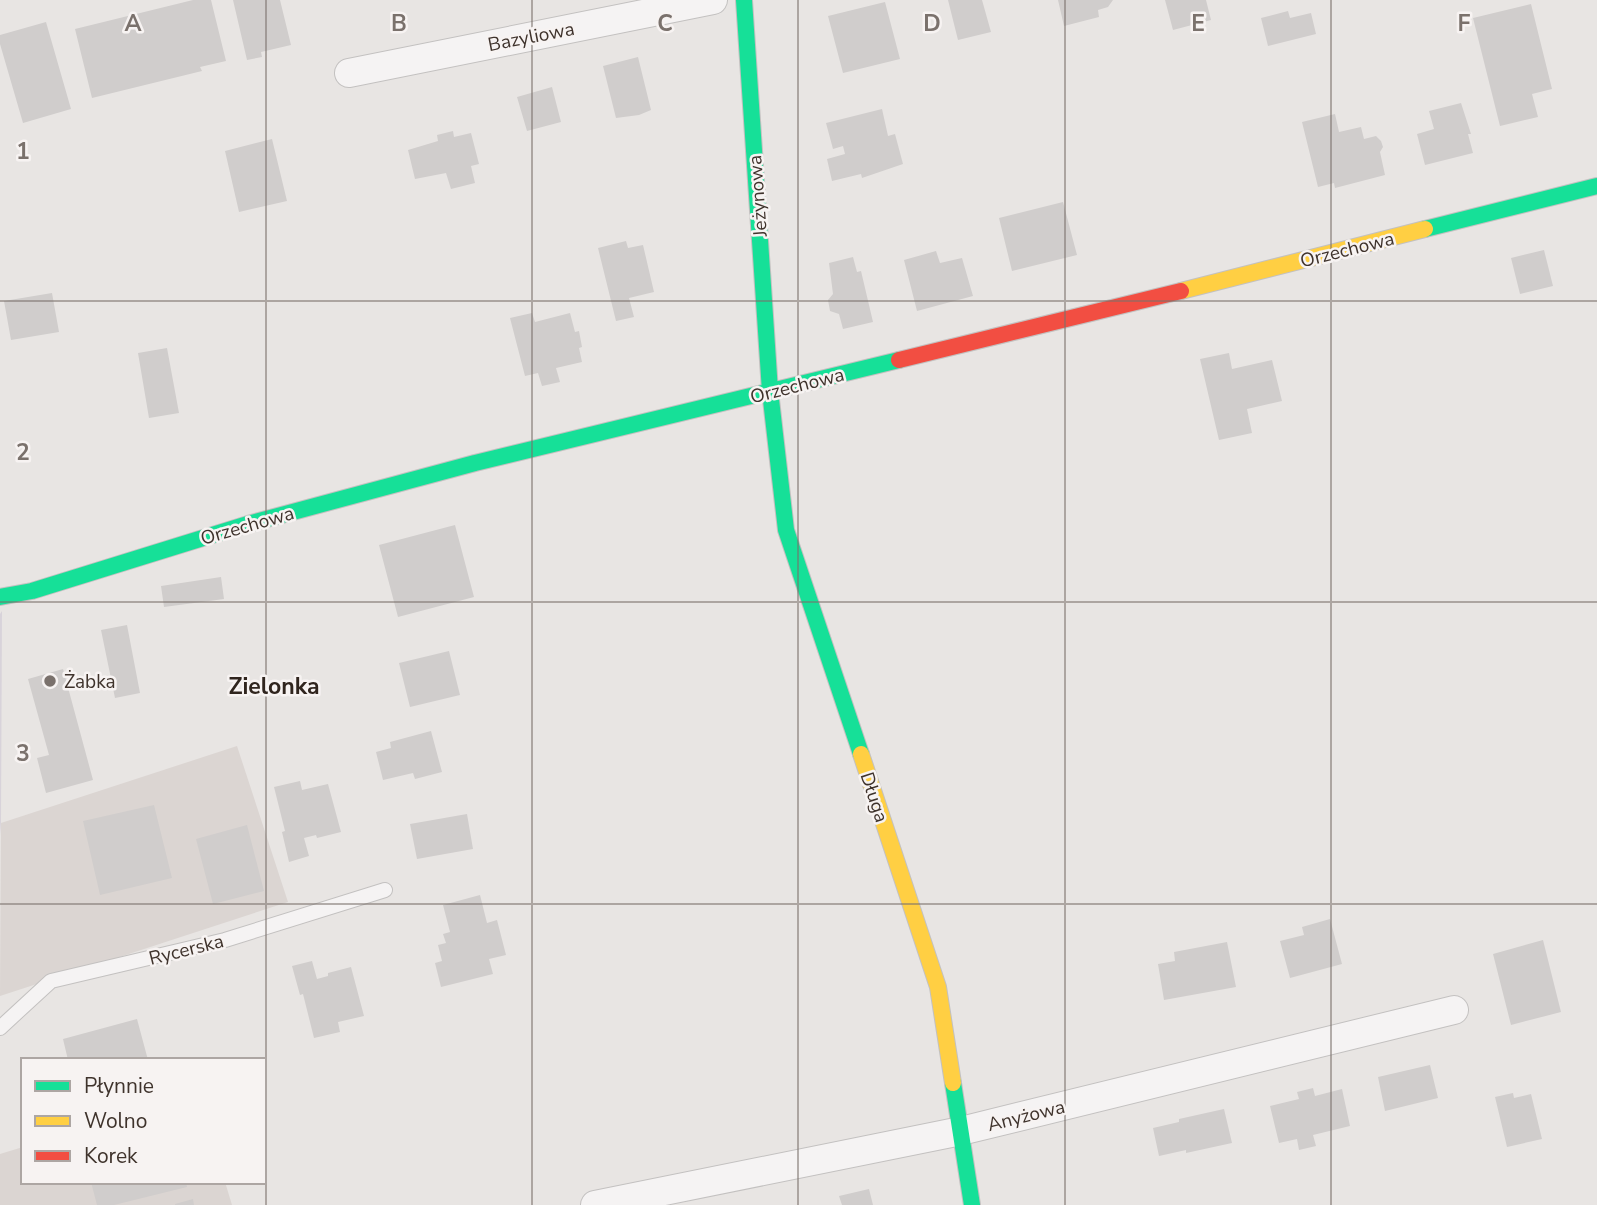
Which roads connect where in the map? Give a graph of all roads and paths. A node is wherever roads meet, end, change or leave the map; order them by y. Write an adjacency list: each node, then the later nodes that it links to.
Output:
1 (713, 0): 3 (street, Bazyliowa)
2 (744, 0): 5 (street, Jeżynowa)
3 (349, 73)
4 (1597, 186): 5 (street, Orzechowa)
5 (770, 391): 6 (street, Orzechowa); 10 (street, Długa)
6 (0, 597)
7 (385, 890): 9 (lane, Rycerska)
8 (1454, 1010): 10 (street, Anyżowa)
9 (0, 1028)
10 (961, 1131): 11 (street, Anyżowa); 12 (street, Długa)
11 (595, 1205)
12 (972, 1205)

